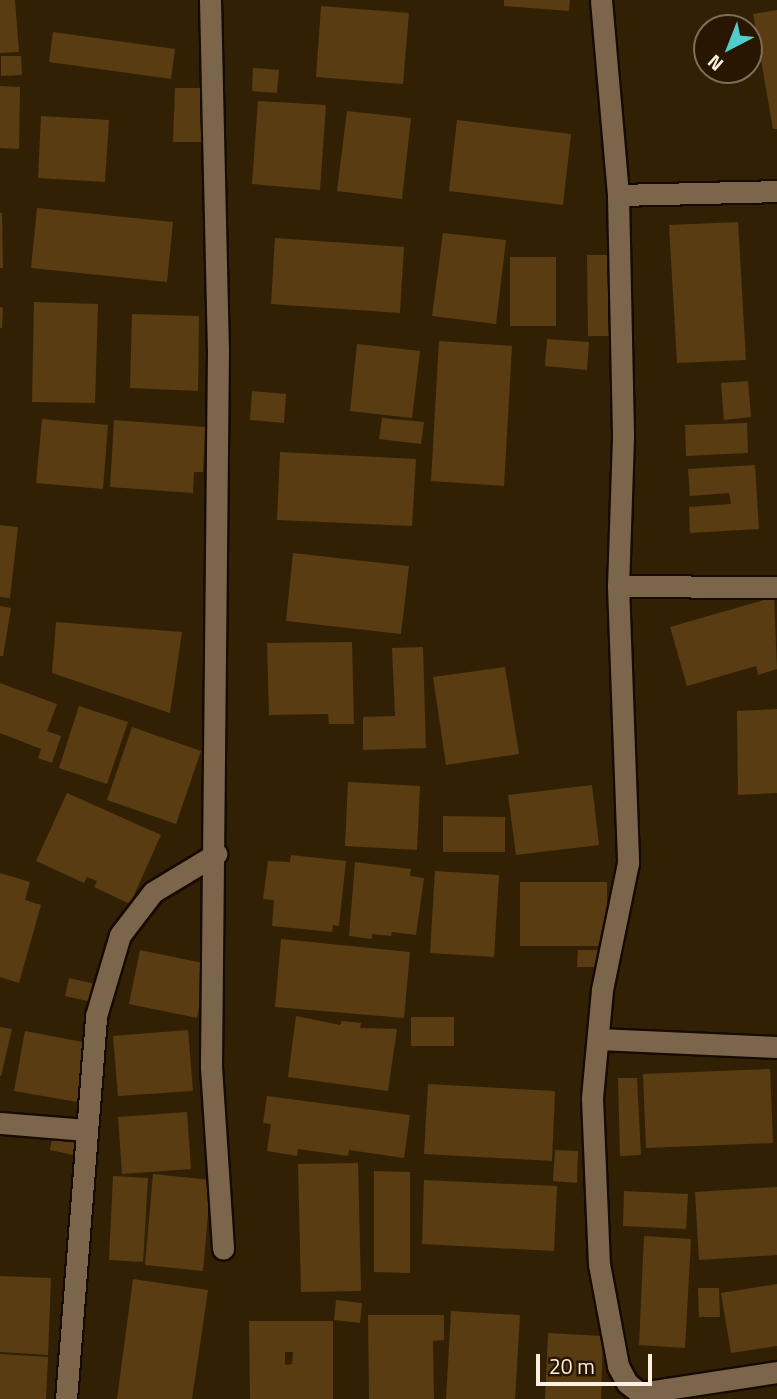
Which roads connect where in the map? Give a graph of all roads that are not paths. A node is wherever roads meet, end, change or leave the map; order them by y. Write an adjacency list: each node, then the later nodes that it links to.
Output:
1 (210, 0): 7 (street)
2 (601, 0): 4 (street)
3 (777, 191): 4 (street)
4 (618, 195): 5 (street)
5 (618, 586): 6 (street); 8 (street)
6 (777, 587)
7 (216, 854): 11 (street); 12 (street)
8 (598, 1039): 9 (street); 13 (street)
9 (777, 1047)
10 (0, 1123): 11 (street)
11 (85, 1130): 14 (street)
12 (223, 1249)
13 (777, 1372)
14 (66, 1399)

